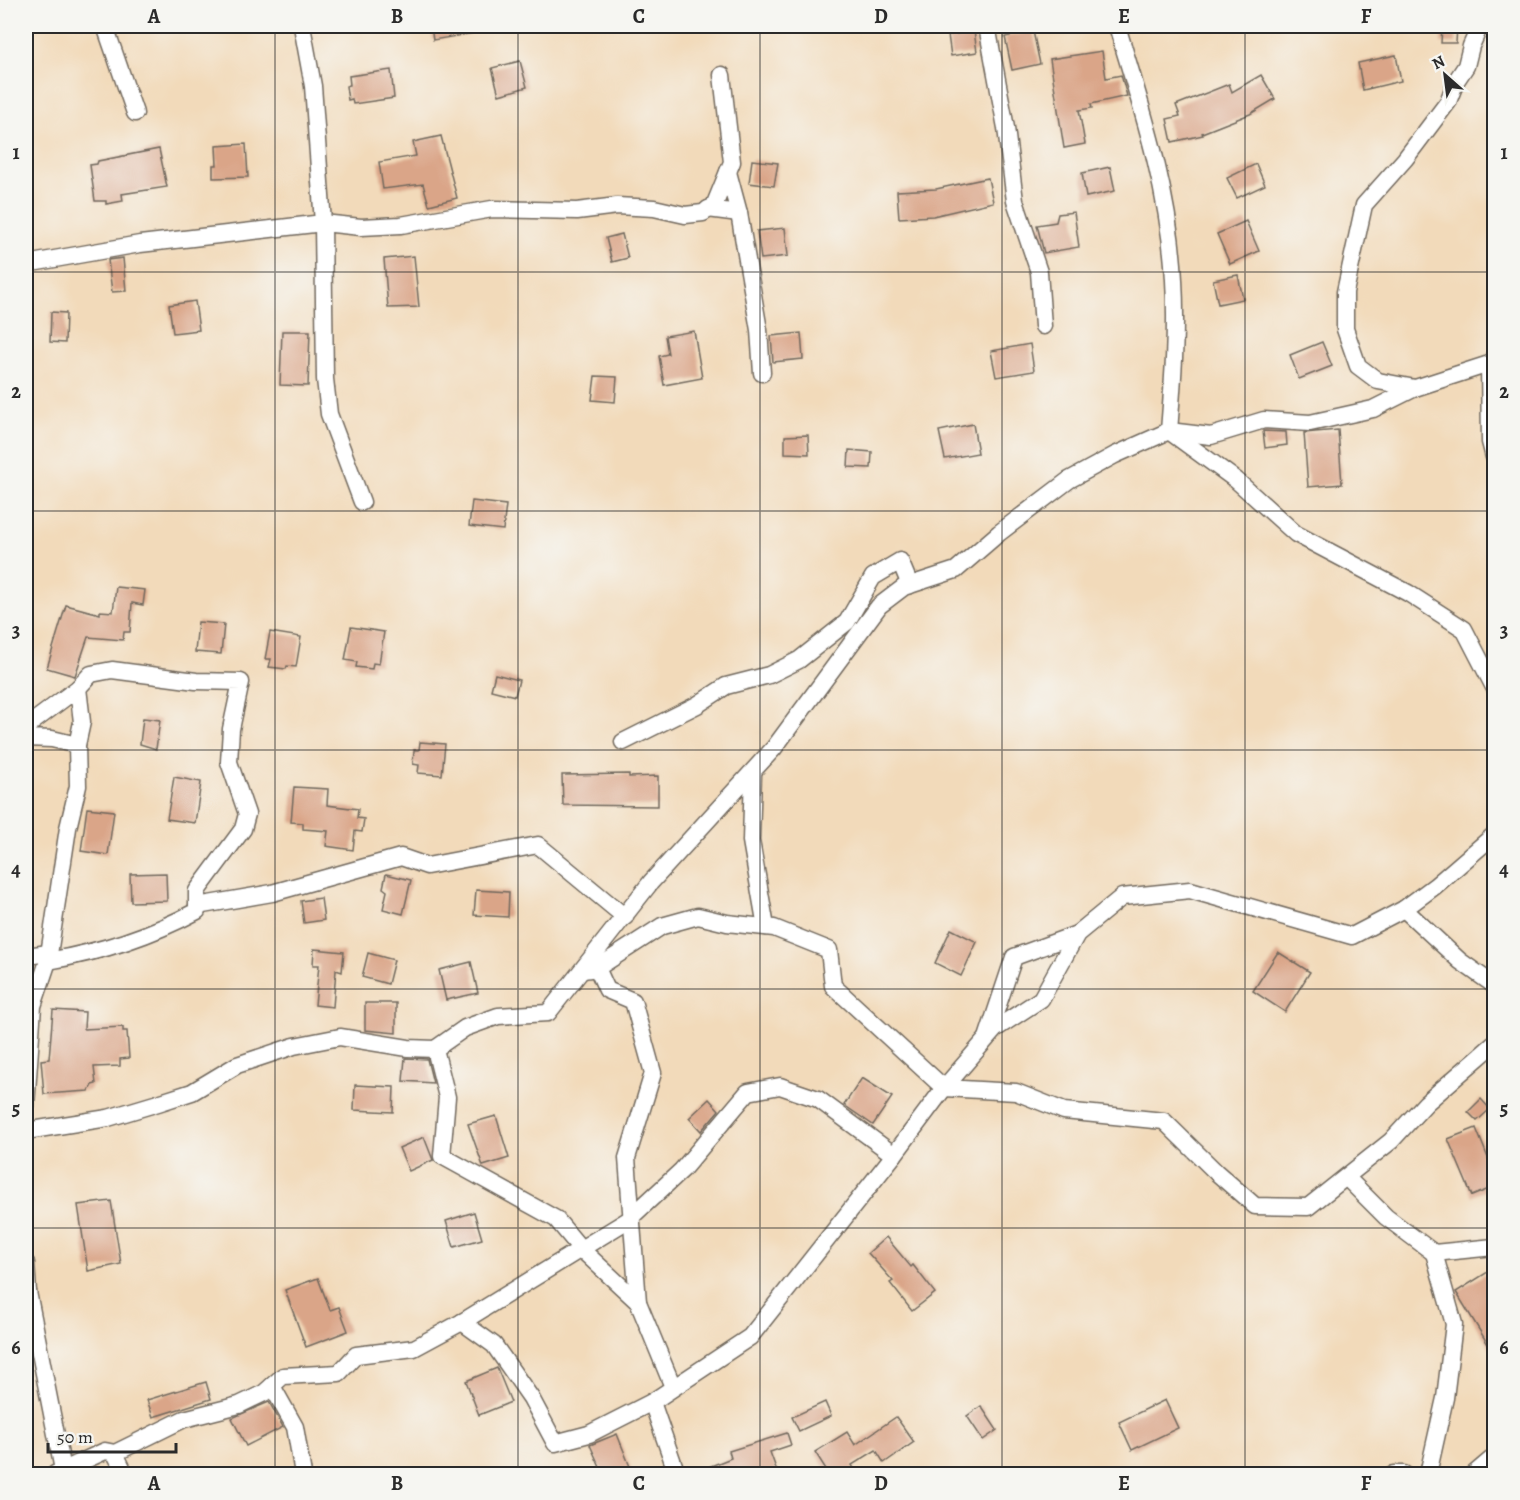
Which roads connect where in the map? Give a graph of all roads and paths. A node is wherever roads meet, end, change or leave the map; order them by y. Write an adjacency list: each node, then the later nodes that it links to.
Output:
1 (105, 26): 7 (street)
2 (302, 26): 11 (street)
3 (987, 26): 13 (street)
4 (1117, 26): 17 (street)
5 (1480, 26): 16 (street)
6 (722, 75): 8 (street)
7 (135, 113)
8 (728, 172): 9 (street); 10 (street)
9 (708, 209): 10 (street); 11 (street)
10 (739, 213): 15 (street)
11 (323, 223): 12 (street); 19 (street)
12 (26, 264)
13 (1043, 326)
14 (1492, 361): 16 (street); 18 (street)
15 (762, 374)
16 (1415, 388): 17 (street)
17 (1169, 431): 20 (street); 21 (street)
18 (1494, 457)
19 (362, 502)
20 (910, 585): 25 (street); 27 (street)
21 (1494, 687)
22 (78, 688): 23 (street); 26 (street); 29 (street)
23 (26, 727)
24 (26, 738): 26 (street)
25 (623, 742)
26 (77, 746): 35 (street)
27 (753, 772): 31 (street); 32 (street)
28 (1491, 841): 30 (street)
29 (197, 906): 31 (street); 35 (street)
30 (1404, 909): 33 (street); 37 (street)
31 (625, 917): 36 (street)
32 (766, 927): 36 (street); 41 (street)
33 (1077, 934): 38 (street); 38 (street)
34 (26, 956): 35 (street)
35 (49, 957): 42 (street)
36 (590, 969): 40 (street); 46 (street)
37 (1494, 985)
38 (987, 1038): 41 (street)
39 (1494, 1044): 45 (street)
40 (435, 1049): 43 (street); 48 (street)
41 (944, 1088): 44 (street); 45 (street)
42 (26, 1106)
43 (26, 1131)
44 (894, 1155): 46 (street); 55 (street)
45 (1347, 1178): 49 (street)
46 (632, 1217): 48 (street); 52 (street)
47 (1494, 1247): 49 (street)
48 (581, 1249): 52 (street); 53 (street)
49 (1434, 1253): 65 (street)
50 (26, 1263): 51 (street)
51 (27, 1293): 59 (street)
52 (638, 1302): 55 (street)
53 (462, 1322): 54 (street); 56 (street)
54 (272, 1386): 57 (street); 61 (street)
55 (674, 1387): 56 (street)
56 (652, 1402): 62 (street)
57 (116, 1453): 59 (street); 60 (street)
58 (1494, 1457): 66 (street)
59 (59, 1472)
60 (125, 1474)
61 (303, 1474)
62 (677, 1474)
63 (1394, 1474): 64 (street)
64 (1404, 1474)
65 (1428, 1474)
66 (1474, 1474)

